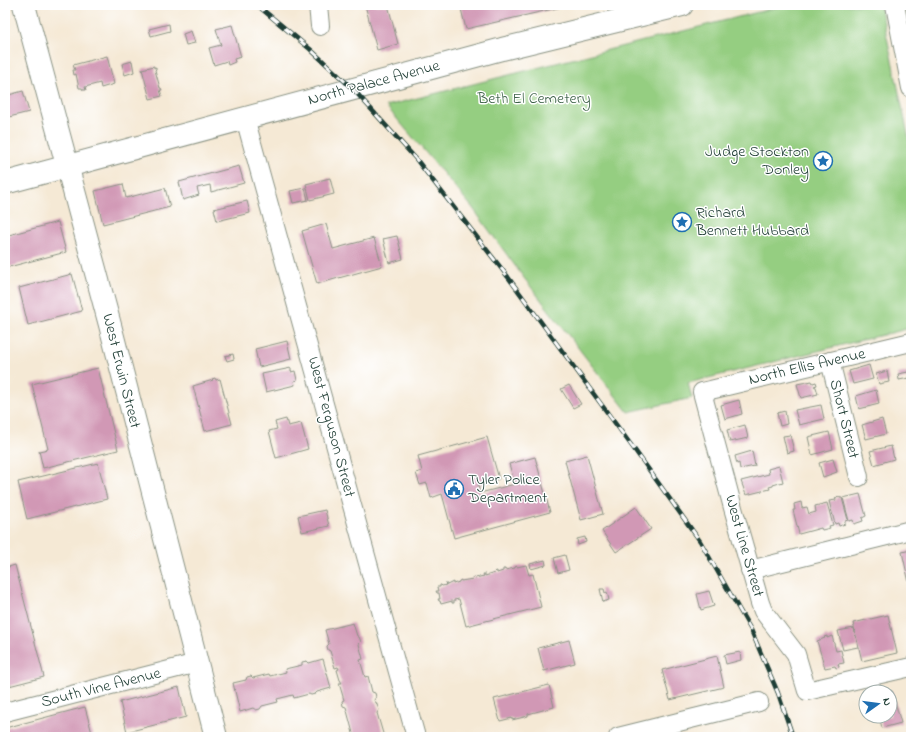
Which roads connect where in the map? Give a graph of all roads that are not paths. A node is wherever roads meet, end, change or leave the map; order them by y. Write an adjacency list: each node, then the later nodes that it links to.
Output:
1 (24, 5): 8 (main road, West Erwin Street)
2 (318, 5): 5 (street)
3 (682, 5): 7 (main road, North Palace Avenue)
4 (895, 5): 6 (street)
5 (320, 26)
6 (911, 88)
7 (245, 118): 8 (main road, North Palace Avenue); 22 (street, West Ferguson Street)
8 (67, 166): 9 (main road, North Palace Avenue); 16 (main road, West Erwin Street)
9 (5, 183)
10 (911, 342): 11 (street, North Ellis Avenue)
11 (830, 361): 12 (street, North Ellis Avenue); 13 (street, Short Street)
12 (702, 392): 15 (street, West Line Street)
13 (859, 477)
14 (911, 530): 15 (street)
15 (750, 570): 17 (street, West Line Street)
16 (197, 663): 19 (street, South Vine Avenue); 21 (main road, West Erwin Street)
17 (911, 667)
18 (760, 702): 20 (street)
19 (5, 712)
20 (625, 736)
21 (216, 737)
22 (416, 737)

